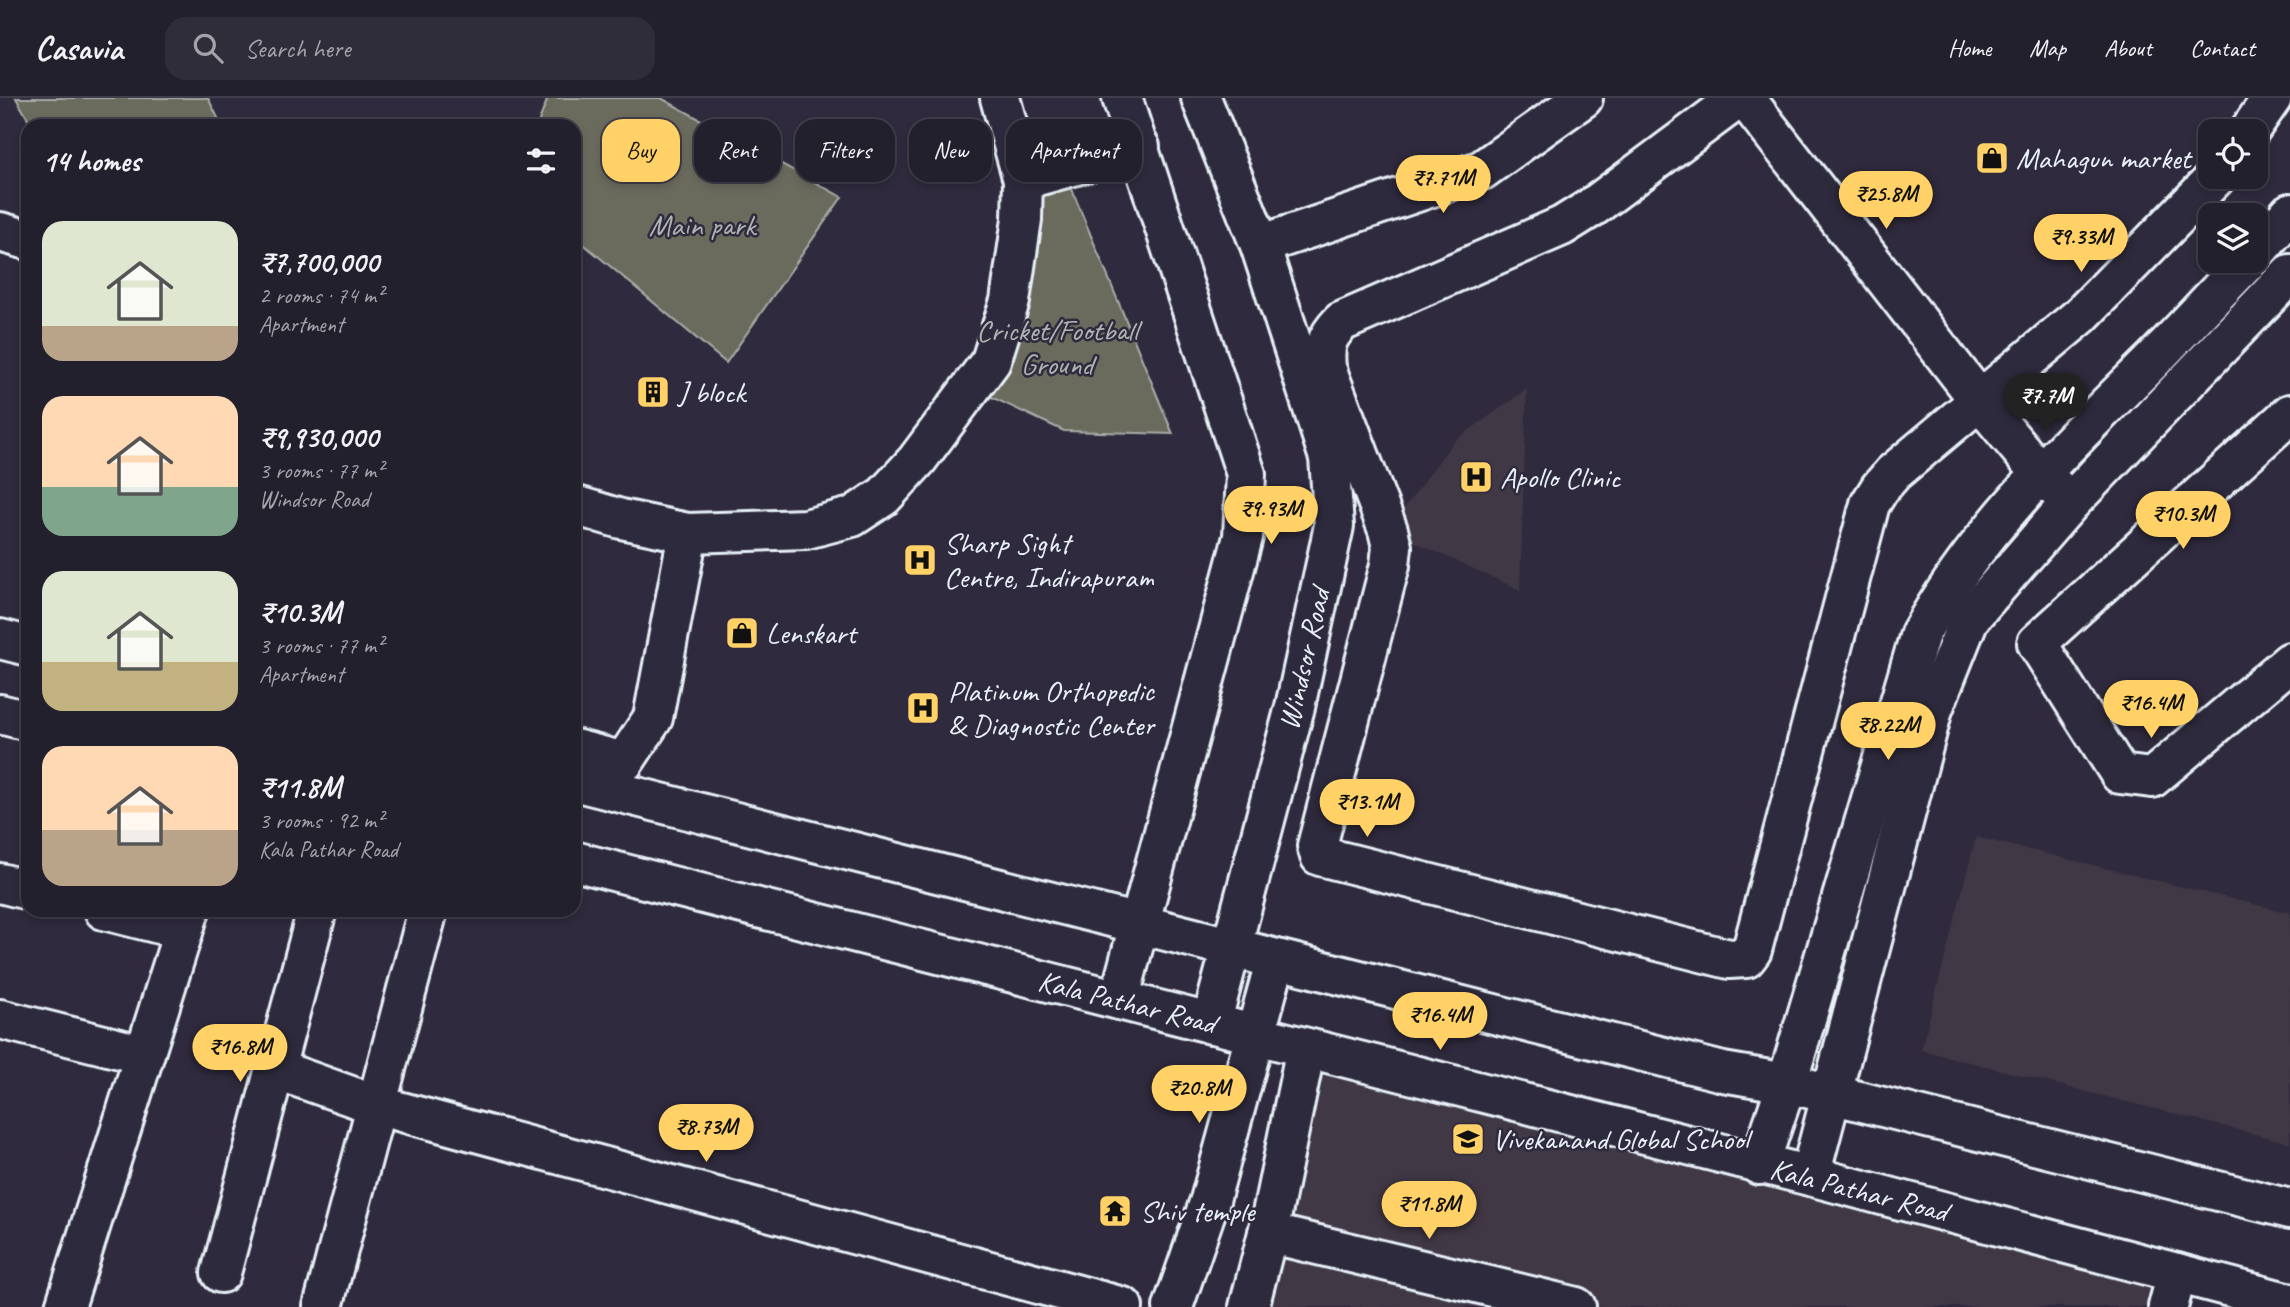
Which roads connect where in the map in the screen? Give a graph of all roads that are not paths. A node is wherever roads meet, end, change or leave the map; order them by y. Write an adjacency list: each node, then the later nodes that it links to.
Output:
1 (1000, 98): 8 (street)
2 (1122, 98): 9 (street)
3 (1201, 98): 18 (street, Windsor Road)
4 (1739, 98): 21 (street)
5 (1745, 98): 21 (street)
6 (2272, 98): 10 (street)
7 (1577, 100): 18 (street)
8 (1006, 119)
9 (1130, 119)
10 (2257, 119)
11 (1142, 153): 42 (street)
12 (1023, 182): 26 (street)
13 (2204, 189): 21 (street)
14 (2287, 221): 17 (street)
15 (0, 232): 16 (street)
16 (21, 238)
17 (2268, 241)
18 (1260, 245): 43 (street, Windsor Road)
19 (2237, 273): 23 (street)
20 (2280, 277): 24 (street)
21 (1980, 401): 23 (street)
22 (2290, 414): 29 (street)
23 (2040, 473): 24 (street); 52 (street)
24 (2070, 503): 53 (street)
25 (581, 507): 26 (street)
26 (688, 533): 33 (street)
27 (0, 639): 28 (street)
28 (21, 644)
29 (2290, 662)
30 (0, 713): 31 (street)
31 (21, 719)
32 (581, 753): 33 (street)
33 (621, 777): 34 (street); 42 (street)
34 (581, 780)
35 (581, 863): 45 (street, Kala Pathar Road)
36 (0, 883): 37 (street)
37 (21, 888)
38 (161, 917): 41 (street)
39 (315, 917): 51 (street)
40 (426, 917): 54 (street)
41 (186, 920): 50 (street)
42 (1140, 924): 43 (street); 45 (street)
43 (1231, 948): 44 (street); 47 (street, Windsor Road)
44 (1276, 959): 48 (street); 52 (street)
45 (1119, 1000): 47 (street, Kala Pathar Road)
46 (0, 1019): 50 (street)
47 (1211, 1024): 48 (street, Kala Pathar Road)
48 (1255, 1035): 49 (street, Kala Pathar Road); 65 (street)
49 (1306, 1048): 55 (street, Kala Pathar Road); 58 (street)
50 (144, 1055): 62 (street)
51 (275, 1069): 54 (street); 59 (street)
52 (1787, 1083): 53 (street); 55 (street)
53 (1833, 1094): 56 (street); 57 (street)
54 (376, 1105): 63 (street); 64 (street)
55 (1759, 1165): 56 (street, Kala Pathar Road)
56 (1810, 1176): 60 (street, Kala Pathar Road)
57 (2290, 1209)
58 (1268, 1233): 66 (street); 67 (street)
59 (221, 1273)
60 (2172, 1290): 61 (street, Kala Pathar Road)
61 (2290, 1303)
62 (65, 1307)
63 (323, 1307)
64 (1123, 1307)
65 (1173, 1307)
66 (1249, 1307)
67 (1576, 1307)

